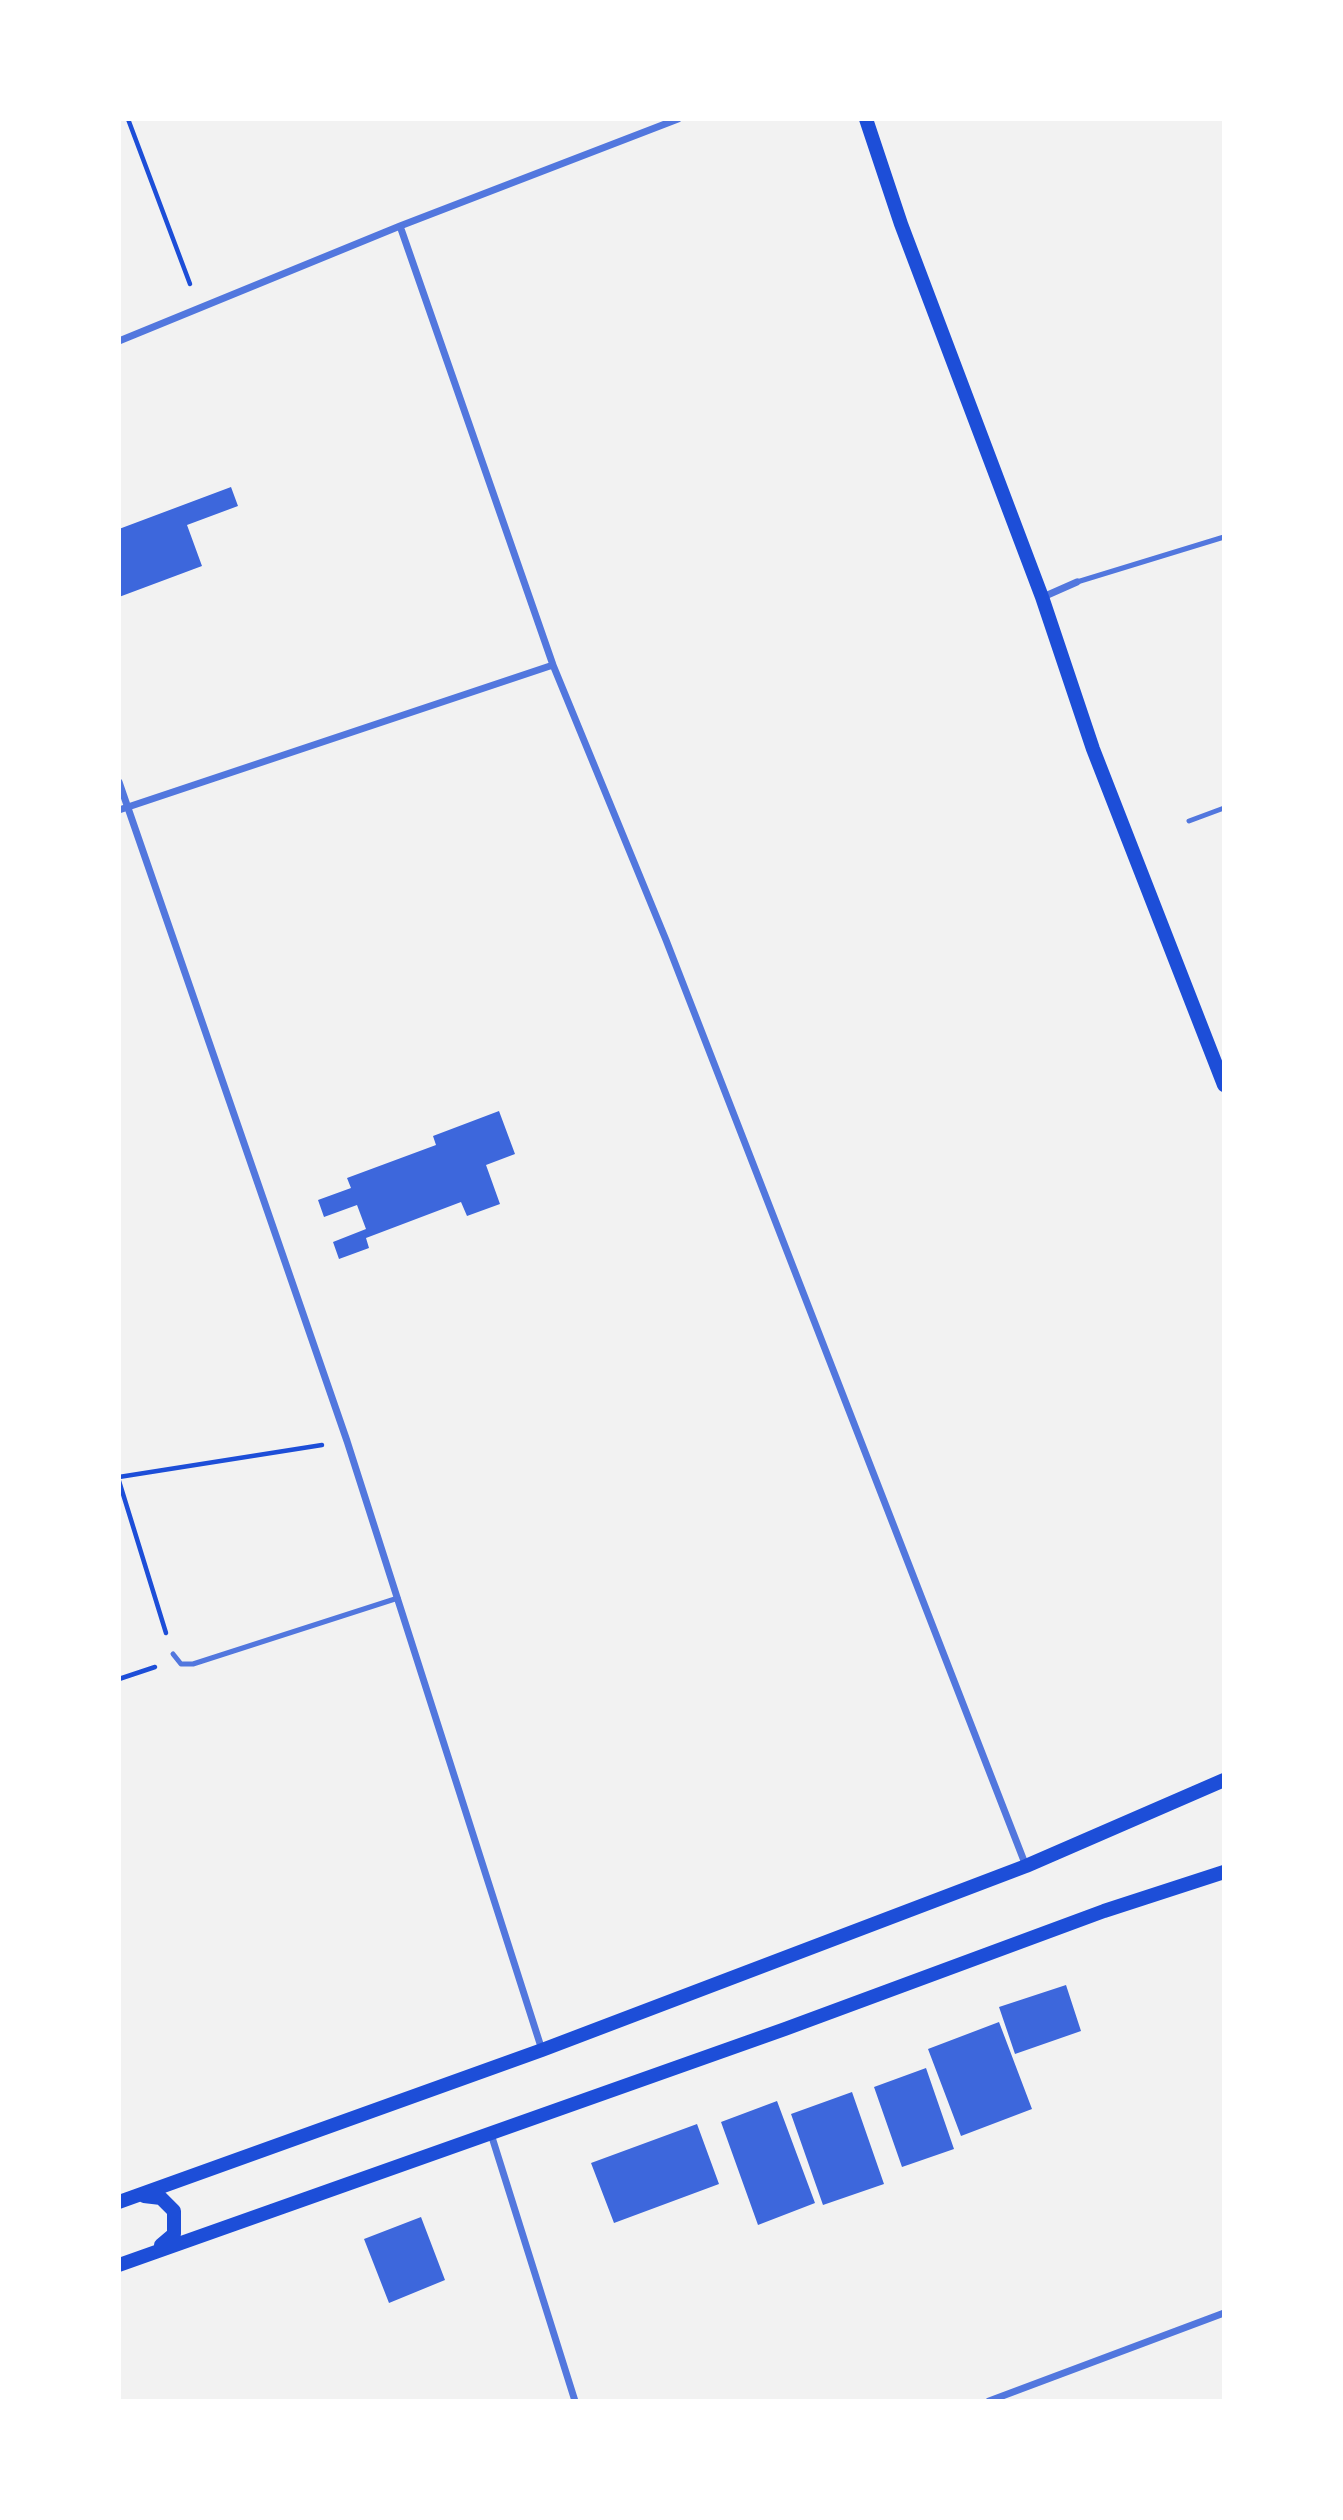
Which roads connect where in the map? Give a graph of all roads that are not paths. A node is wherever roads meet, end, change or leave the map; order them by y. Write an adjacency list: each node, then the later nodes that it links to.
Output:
1 (678, 119): 3 (street)
2 (866, 119): 7 (main road)
3 (400, 226): 4 (street); 8 (street)
4 (119, 341)
5 (1224, 537): 6 (lane)
6 (1077, 582): 7 (street)
7 (1042, 597): 14 (main road)
8 (553, 665): 10 (street); 18 (street)
9 (119, 782): 10 (street)
10 (130, 807): 12 (street); 15 (street)
11 (1224, 808): 13 (lane)
12 (119, 810)
13 (1189, 821)
14 (1224, 1085)
15 (398, 1598): 16 (lane); 20 (street)
16 (174, 1657)
17 (1224, 1780): 18 (main road)
18 (1026, 1866): 20 (main road)
19 (1224, 1872): 21 (main road)
20 (542, 2050): 22 (main road)
21 (491, 2134): 24 (main road); 27 (street)
22 (136, 2196): 23 (main road); 24 (main road)
23 (119, 2202)
24 (151, 2252): 25 (main road)
25 (119, 2265)
26 (1224, 2313): 28 (street)
27 (575, 2401)
28 (989, 2401)

